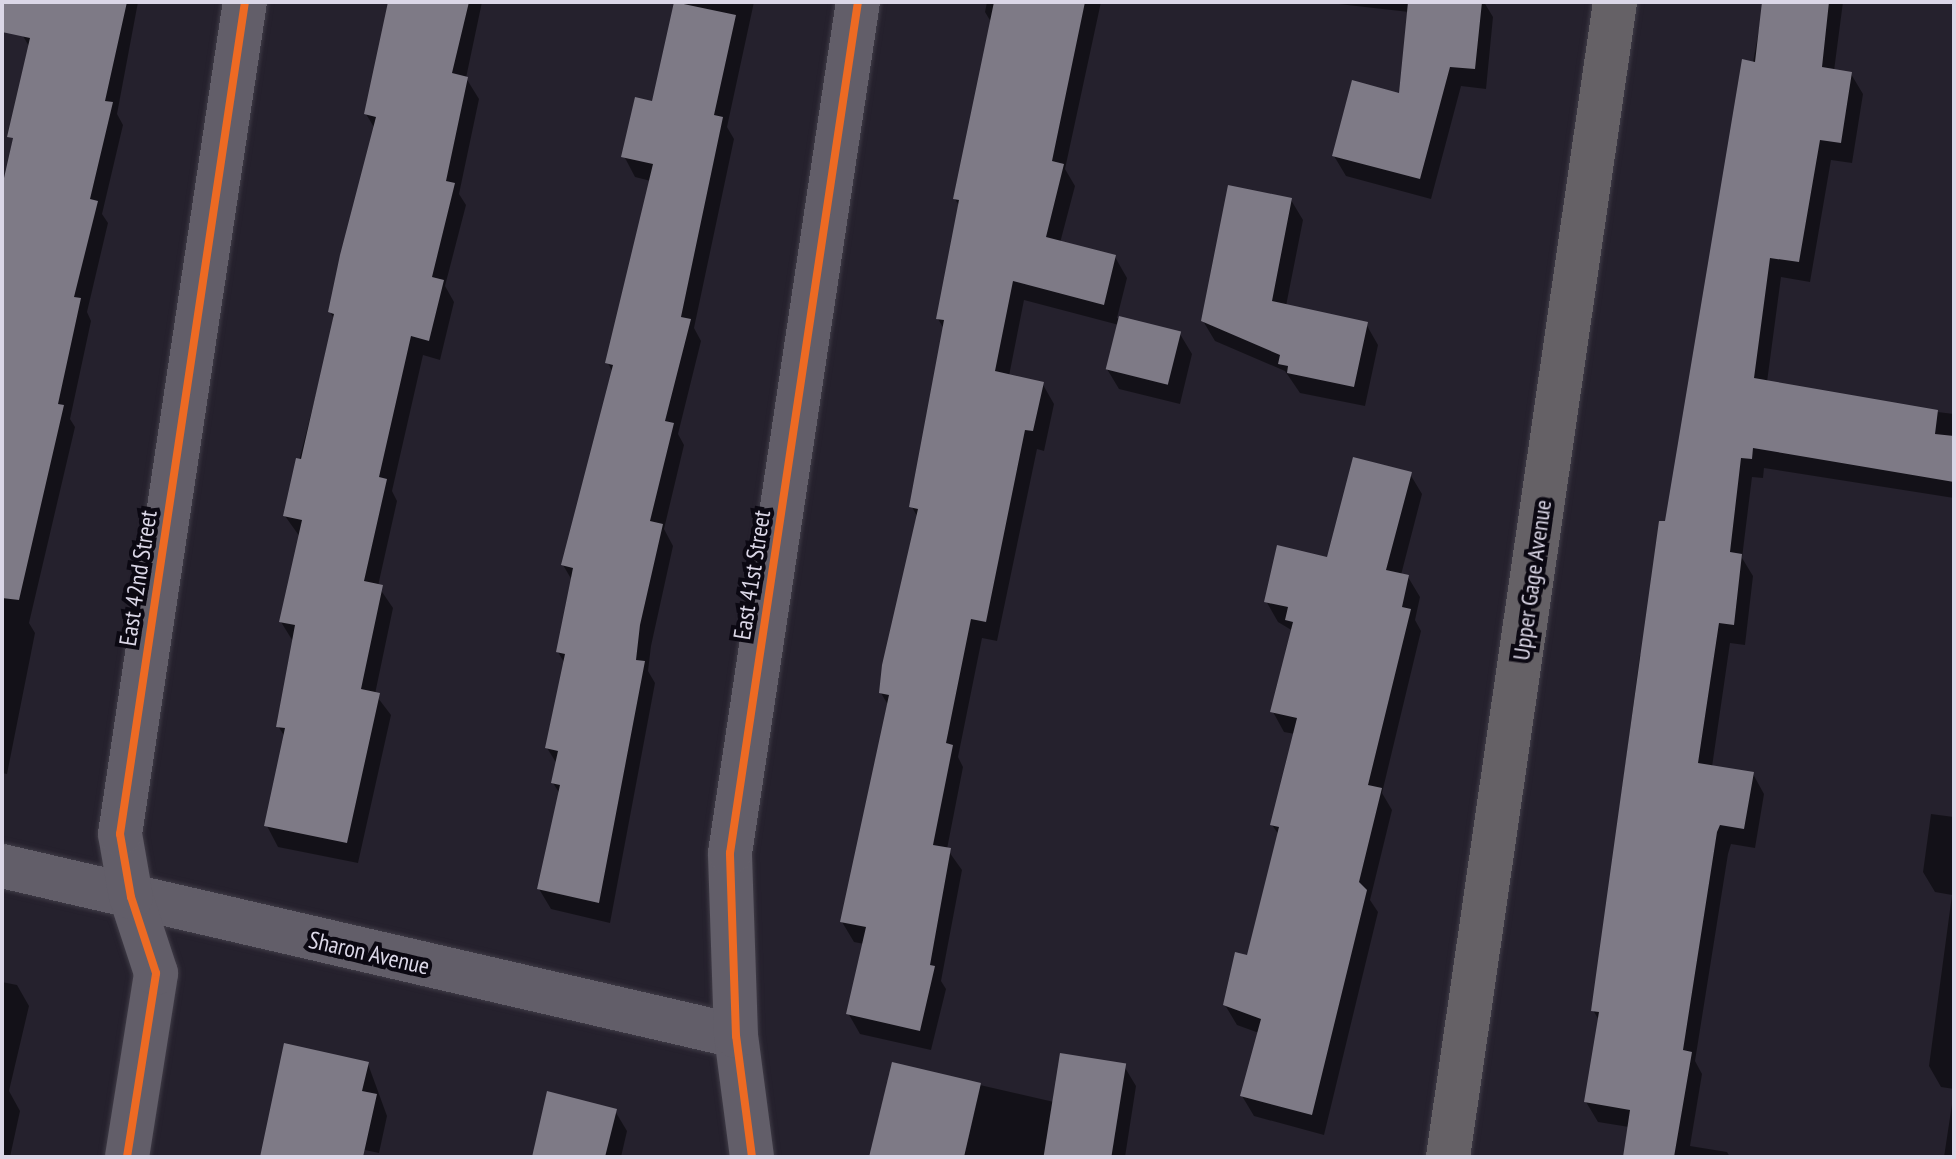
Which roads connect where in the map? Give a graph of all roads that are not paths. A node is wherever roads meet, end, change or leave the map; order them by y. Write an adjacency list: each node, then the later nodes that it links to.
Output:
1 (245, 2): 5 (street, East 42nd Street)
2 (858, 2): 6 (street, East 41st Street)
3 (1615, 2): 9 (main road, Upper Gage Avenue)
4 (2, 866): 5 (street, Sharon Avenue)
5 (131, 897): 6 (street, Sharon Avenue); 7 (street, East 42nd Street)
6 (736, 1036): 8 (street, East 41st Street)
7 (127, 1157)
8 (752, 1157)
9 (1448, 1157)

